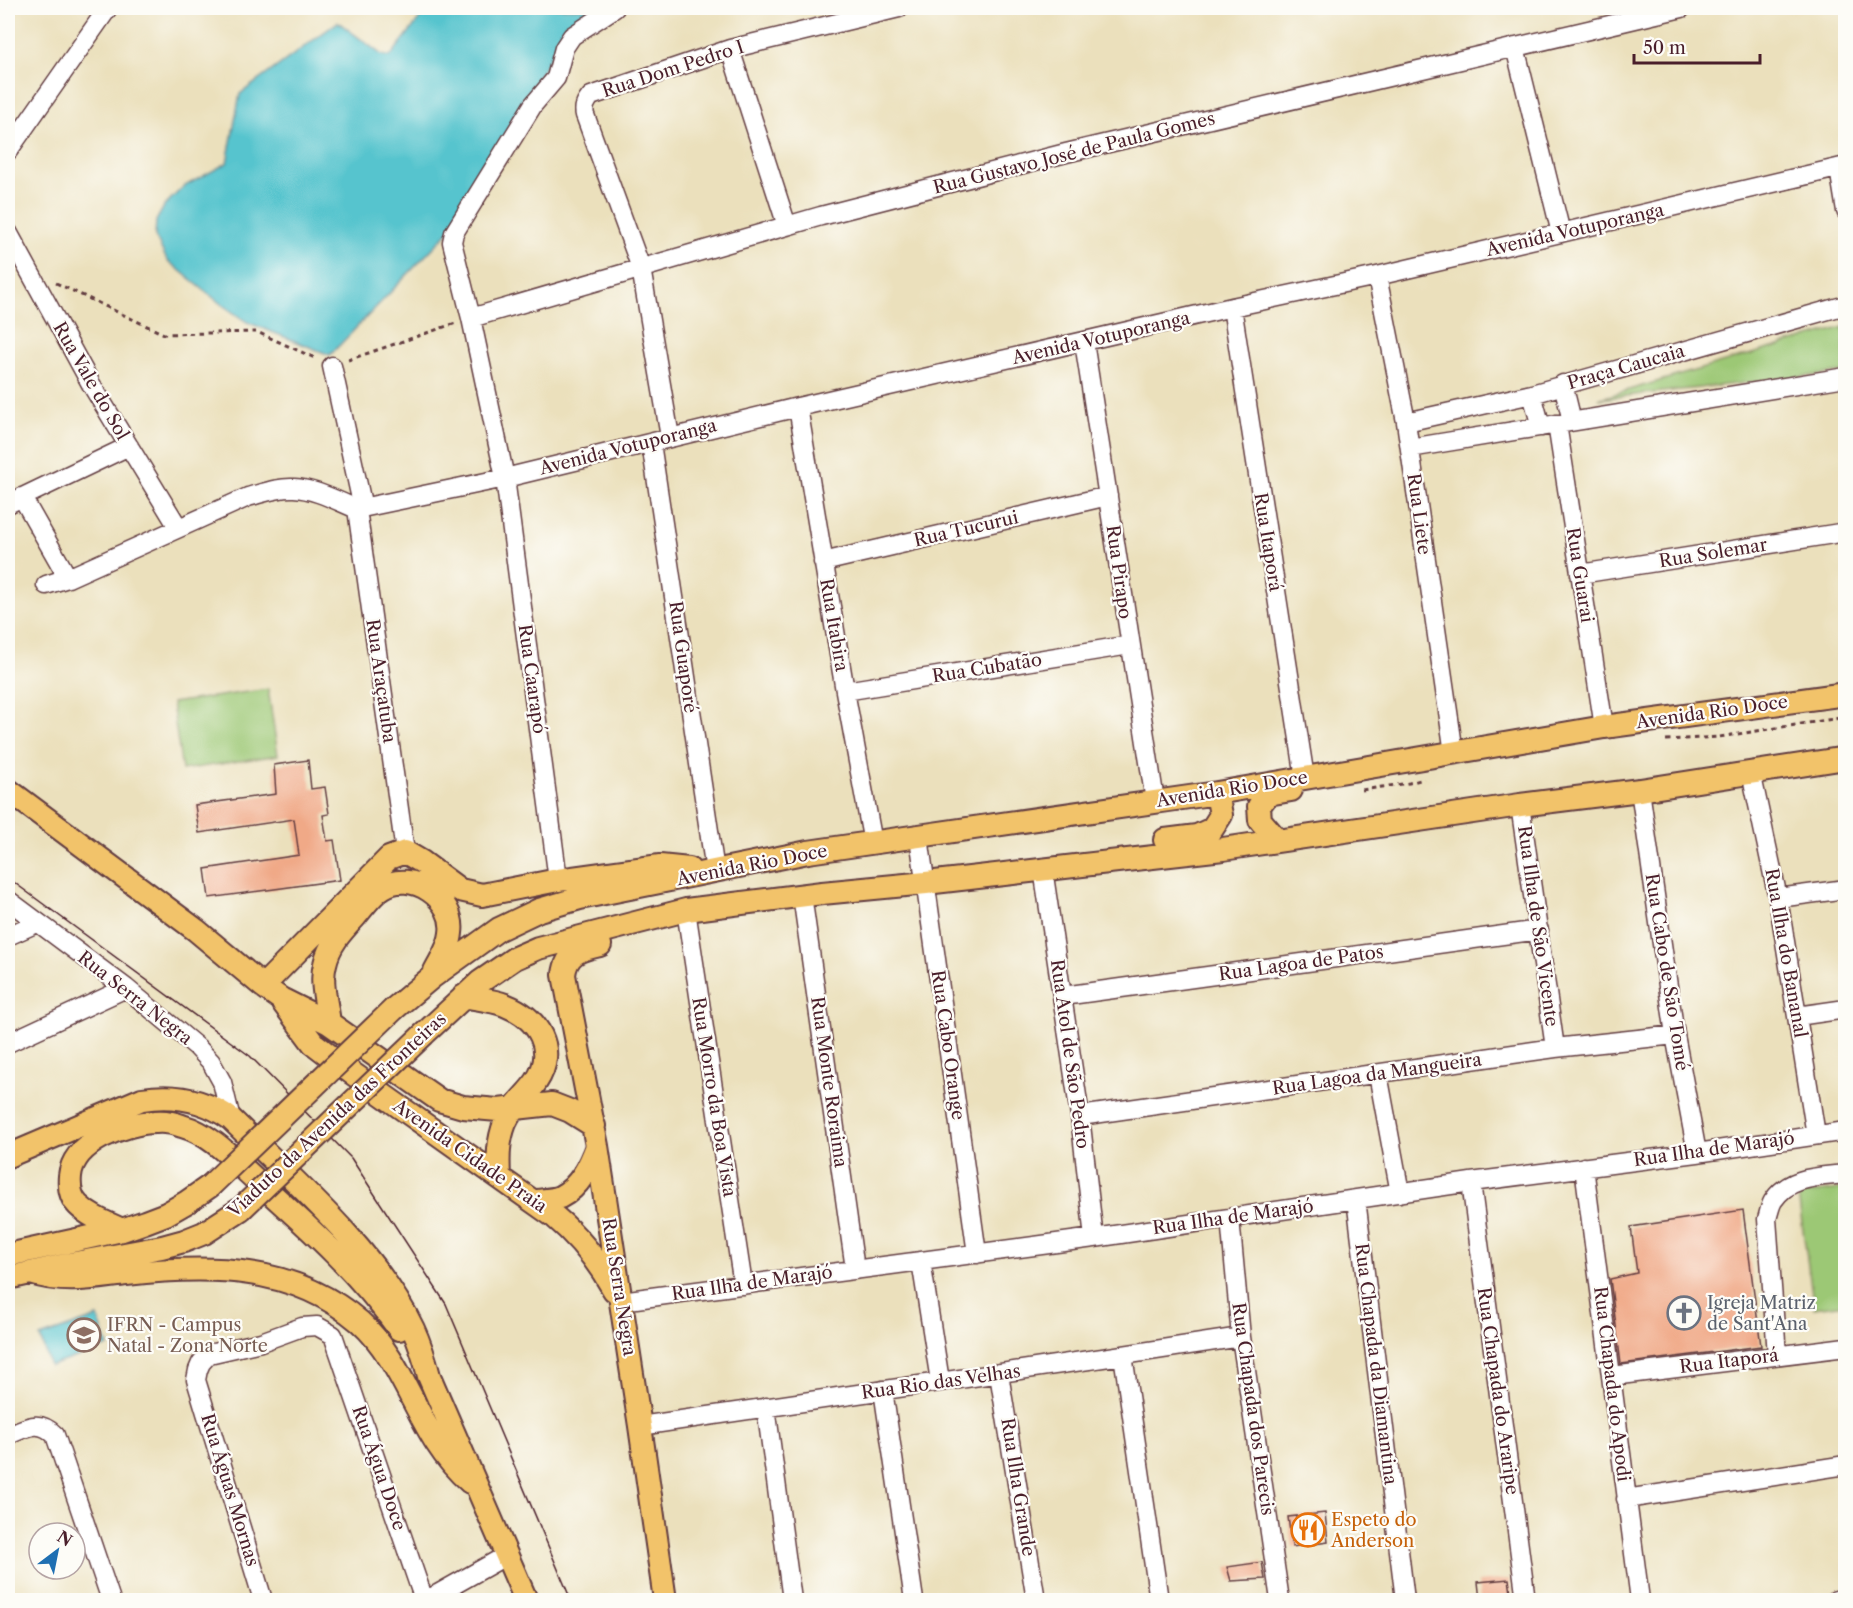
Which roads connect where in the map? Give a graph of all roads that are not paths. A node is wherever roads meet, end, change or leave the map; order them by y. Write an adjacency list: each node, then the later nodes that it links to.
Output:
1 (108, 8): 7 (street)
2 (615, 8): 17 (street, Rua Caarapó)
3 (899, 8): 6 (street, Rua Dom Pedro I)
4 (1682, 8): 5 (street, Rua Gustavo José de Paula Gomes)
5 (1515, 46): 10 (street, Rua Gustavo José de Paula Gomes); 12 (street)
6 (730, 49): 10 (street); 13 (street, Rua Dom Pedro I)
7 (8, 151)
8 (1842, 167): 9 (street); 12 (street, Avenida Votuporanga)
9 (1845, 211)
10 (787, 225): 13 (street, Rua Gustavo José de Paula Gomes)
11 (8, 232): 28 (street, Rua Vale do Sol)
12 (1561, 233): 14 (street, Avenida Votuporanga)
13 (641, 268): 17 (street, Rua Gustavo José de Paula Gomes); 26 (street)
14 (1377, 276): 16 (street, Avenida Votuporanga); 24 (street, Rua Liete)
15 (1845, 305): 21 (street, Praça Caucaia)
16 (1232, 307): 18 (street, Avenida Votuporanga); 47 (street, Rua Itaporá)
17 (471, 318): 30 (street, Rua Caarapó)
18 (1084, 342): 23 (street, Avenida Votuporanga); 31 (street, Rua Pirapo)
19 (332, 366): 33 (street, Rua Araçatuba)
20 (1845, 378): 25 (street)
21 (1563, 384): 22 (street, Praça Caucaia); 25 (street)
22 (1532, 394): 24 (street, Praça Caucaia); 25 (street)
23 (798, 407): 26 (street, Avenida Votuporanga); 36 (street, Rua Itabira)
24 (1406, 422): 29 (street, Rua Liete)
25 (1557, 424): 29 (street); 37 (street, Rua Guarai)
26 (670, 437): 27 (street, Avenida Votuporanga)
27 (651, 443): 30 (street, Avenida Votuporanga); 59 (street, Rua Guaporé)
28 (129, 446): 32 (street); 34 (street, Rua Vale do Sol)
29 (1410, 448): 44 (street, Rua Liete)
30 (505, 477): 33 (street, Avenida Votuporanga); 60 (street, Rua Caarapó)
31 (1108, 496): 36 (street, Rua Tucurui); 40 (street, Rua Pirapo)
32 (15, 501): 38 (street)
33 (360, 509): 34 (street); 56 (street, Rua Araçatuba)
34 (177, 527): 38 (street)
35 (1845, 532): 37 (street, Rua Solemar)
36 (823, 562): 41 (street, Rua Itabira)
37 (1580, 574): 43 (street, Rua Guarai)
38 (68, 578): 39 (street)
39 (46, 585)
40 (1130, 645): 41 (street, Rua Cubatão); 51 (street, Rua Pirapo)
41 (845, 691): 55 (street, Rua Itabira)
42 (1845, 694): 43 (main road, Avenida Rio Doce)
43 (1604, 727): 44 (main road, Avenida Rio Doce)
44 (1444, 755): 47 (main road, Avenida Rio Doce); 54 (main road)
45 (1845, 758): 46 (main road, Avenida Rio Doce)
46 (1750, 772): 49 (main road, Avenida Rio Doce); 65 (street, Rua Ilha do Bananal)
47 (1305, 778): 50 (main road, Avenida Rio Doce)
48 (8, 790): 75 (main road, Avenida Cidade Praia)
49 (1640, 790): 52 (main road, Avenida Rio Doce); 81 (street, Rua Cabo de São Tomé)
50 (1217, 793): 51 (main road, Avenida Rio Doce); 57 (main road)
51 (1155, 801): 53 (main road, Avenida Rio Doce)
52 (1521, 805): 54 (main road, Avenida Rio Doce); 70 (street, Rua Ilha de São Vicente)
53 (919, 837): 55 (main road, Avenida Rio Doce); 61 (street, Rua Cabo Orange)
54 (1278, 841): 57 (main road, Avenida Rio Doce)
55 (873, 843): 59 (main road, Avenida Rio Doce)
56 (405, 852): 60 (main road); 75 (main road)
57 (1071, 866): 58 (main road, Avenida Rio Doce)
58 (1042, 869): 61 (main road, Avenida Rio Doce); 77 (street, Rua Atol de São Pedro)
59 (715, 871): 60 (main road); 63 (main road, Avenida Rio Doce)
60 (558, 880)
61 (926, 883): 64 (main road, Avenida Rio Doce); 104 (street, Rua Cabo Orange)
62 (1845, 889): 65 (street)
63 (620, 891): 73 (main road, Viaduto da Avenida das Fronteiras)
64 (802, 895): 67 (main road, Avenida Rio Doce); 106 (street, Rua Monte Roraima)
65 (1778, 898): 79 (street, Rua Ilha do Bananal)
66 (8, 900): 68 (street, Rua Serra Negra)
67 (678, 912): 69 (main road, Avenida Rio Doce); 72 (main road, Avenida Rio Doce); 109 (street, Rua Morro da Boa Vista)
68 (37, 923): 71 (street); 74 (street, Rua Serra Negra)
69 (628, 925): 76 (main road, Viaduto da Avenida das Fronteiras)
70 (1539, 930): 77 (street, Rua Lagoa de Patos); 83 (street, Rua Ilha de São Vicente)
71 (8, 936)
72 (564, 975): 90 (main road, Rua Serra Negra)
73 (432, 976): 80 (main road); 101 (main road, Viaduto da Avenida das Fronteiras, bridge)
74 (126, 988): 82 (street); 87 (street, Rua Serra Negra)
75 (272, 993): 80 (main road, Avenida Cidade Praia); 95 (main road, Avenida Cidade Praia)
76 (464, 996): 85 (main road); 107 (main road, Viaduto da Avenida das Fronteiras, bridge)
77 (1063, 996): 86 (street, Rua Atol de São Pedro)
78 (1845, 1009): 79 (street)
79 (1797, 1016): 89 (street, Rua Ilha do Bananal)
80 (329, 1023): 85 (main road, Avenida Cidade Praia)
81 (1675, 1035): 83 (street, Rua Lagoa da Mangueira); 91 (street, Rua Cabo de São Tomé)
82 (8, 1043)
83 (1555, 1048): 84 (street, Rua Lagoa da Mangueira)
84 (1378, 1074): 86 (street, Rua Lagoa da Mangueira); 97 (street)
85 (513, 1109): 90 (main road); 95 (main road)
86 (1080, 1116): 102 (street, Rua Atol de São Pedro)
87 (231, 1119): 92 (main road); 116 (main road)
88 (1845, 1131): 89 (street, Rua Ilha de Marajó)
89 (1816, 1135): 91 (street, Rua Ilha de Marajó)
90 (596, 1136): 99 (main road); 110 (main road, Rua Serra Negra)
91 (1697, 1153): 93 (street, Rua Ilha de Marajó)
92 (8, 1156)
93 (1584, 1167): 96 (street, Rua Ilha de Marajó); 117 (street, Rua Chapada do Apodi)
94 (1845, 1174): 114 (street)
95 (499, 1177): 99 (main road, Avenida Cidade Praia)
96 (1471, 1182): 97 (street, Rua Ilha de Marajó); 140 (street, Rua Chapada do Araripe)
97 (1400, 1193): 98 (street, Rua Ilha de Marajó)
98 (1356, 1199): 100 (street, Rua Ilha de Marajó); 139 (street, Rua Chapada da Diamantina)
99 (535, 1202): 110 (main road, Avenida Cidade Praia)
100 (1230, 1218): 102 (street, Rua Ilha de Marajó); 111 (street, Rua Chapada dos Parecis)
101 (122, 1230): 103 (main road, Viaduto da Avenida das Fronteiras); 116 (main road)
102 (1094, 1238): 104 (street, Rua Ilha de Marajó)
103 (17, 1252)
104 (977, 1254): 105 (street, Rua Ilha de Marajó)
105 (921, 1261): 106 (street, Rua Ilha de Marajó); 119 (street)
106 (855, 1269): 109 (street, Rua Ilha de Marajó)
107 (31, 1273): 108 (main road, Viaduto da Avenida das Fronteiras); 125 (main road)
108 (8, 1278)
109 (743, 1285): 110 (street, Rua Ilha de Marajó)
110 (621, 1301): 122 (main road, Rua Serra Negra)
111 (1241, 1336): 113 (street, Rua Rio das Velhas); 138 (street, Rua Chapada dos Parecis)
112 (1845, 1347): 114 (street, Rua Itaporá)
113 (1123, 1355): 115 (street, Rua Rio das Velhas); 137 (street)
114 (1777, 1355): 117 (street, Rua Itaporá)
115 (999, 1374): 119 (street, Rua Rio das Velhas); 136 (street, Rua Ilha Grande)
116 (429, 1376): 125 (main road)
117 (1612, 1376): 126 (street, Rua Chapada do Apodi)
118 (196, 1380): 130 (street, Rua Águas Mornas); 131 (street, Rua Água Doce)
119 (940, 1381): 120 (street, Rua Rio das Velhas)
120 (884, 1390): 121 (street, Rua Rio das Velhas); 135 (street)
121 (766, 1407): 122 (street, Rua Rio das Velhas); 134 (street)
122 (640, 1426): 133 (main road, Rua Serra Negra)
123 (8, 1435): 129 (street)
124 (1845, 1465): 126 (street)
125 (477, 1488): 127 (main road)
126 (1626, 1499): 141 (street, Rua Chapada do Apodi)
127 (507, 1555): 131 (street); 132 (main road)
128 (1845, 1599): 142 (street)
129 (111, 1600)
130 (262, 1600)
131 (426, 1600)
132 (526, 1600)
133 (665, 1600)
134 (792, 1600)
135 (914, 1600)
136 (1036, 1600)
137 (1159, 1600)
138 (1280, 1600)
139 (1406, 1600)
140 (1526, 1600)
141 (1640, 1600)
142 (1836, 1600)

